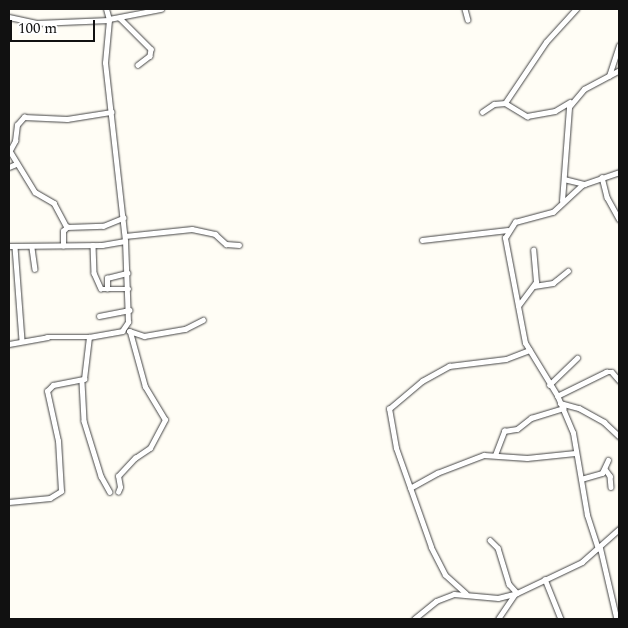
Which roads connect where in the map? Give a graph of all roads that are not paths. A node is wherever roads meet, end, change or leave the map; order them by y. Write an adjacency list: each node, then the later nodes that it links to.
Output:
1 (106, 9): 7 (street)
2 (162, 9): 6 (street)
3 (465, 9): 8 (street)
4 (576, 9): 14 (street)
5 (9, 17): 7 (street)
6 (120, 18): 7 (street); 10 (street)
7 (109, 20): 15 (street)
8 (468, 20)
9 (619, 46): 12 (street)
10 (138, 65)
11 (619, 70): 12 (street)
12 (609, 76): 13 (street)
13 (573, 100): 14 (street); 22 (street)
14 (505, 102): 16 (street)
15 (111, 112): 17 (street); 25 (street)
16 (482, 112)
17 (9, 152): 18 (street)
18 (16, 164): 19 (street); 27 (street)
19 (9, 167)
20 (619, 172): 21 (street)
21 (602, 177): 23 (street); 26 (street)
22 (564, 179): 23 (street); 24 (street)
23 (584, 184): 24 (street)
24 (562, 203): 28 (street)
25 (123, 218): 27 (street); 29 (street)
26 (619, 219)
27 (66, 226): 34 (street)
28 (507, 230): 30 (street); 44 (street)
29 (125, 238): 31 (street); 32 (street); 40 (street)
30 (422, 240)
31 (93, 245): 34 (street); 42 (street)
32 (239, 245)
33 (9, 246): 35 (street)
34 (63, 246): 36 (street)
35 (15, 247): 36 (street); 50 (street)
36 (32, 248): 38 (street)
37 (533, 250): 41 (street)
38 (35, 269)
39 (568, 271): 41 (street)
40 (127, 273): 42 (street); 43 (street)
41 (534, 286): 44 (street)
42 (107, 289): 43 (street)
43 (128, 289): 45 (street)
44 (518, 306): 52 (street)
45 (129, 310): 46 (street); 48 (street)
46 (99, 316)
47 (204, 320): 48 (street)
48 (128, 330): 49 (street); 69 (street)
49 (89, 337): 50 (street); 55 (street)
50 (22, 341): 51 (street)
51 (9, 344)
52 (529, 350): 56 (street); 67 (street)
53 (577, 358): 56 (street)
54 (619, 380): 57 (street)
55 (82, 382): 68 (street); 70 (street)
56 (549, 385): 57 (street)
57 (557, 396): 58 (street)
58 (560, 403): 59 (street); 60 (street)
59 (563, 408): 61 (street); 62 (street)
60 (619, 436)
61 (575, 453): 62 (street); 65 (street)
62 (495, 455): 67 (street)
63 (608, 460): 64 (street)
64 (605, 469): 65 (street); 66 (street)
65 (581, 479): 73 (street)
66 (611, 487)
67 (410, 488): 75 (street)
68 (110, 492)
69 (118, 492)
70 (9, 502)
71 (619, 529): 73 (street)
72 (490, 540): 76 (street)
73 (599, 547): 74 (street); 80 (street)
74 (546, 579): 76 (street); 79 (street)
75 (466, 594): 76 (street); 77 (street)
76 (516, 594): 78 (street)
77 (414, 619)
78 (498, 619)
79 (561, 619)
80 (617, 619)

